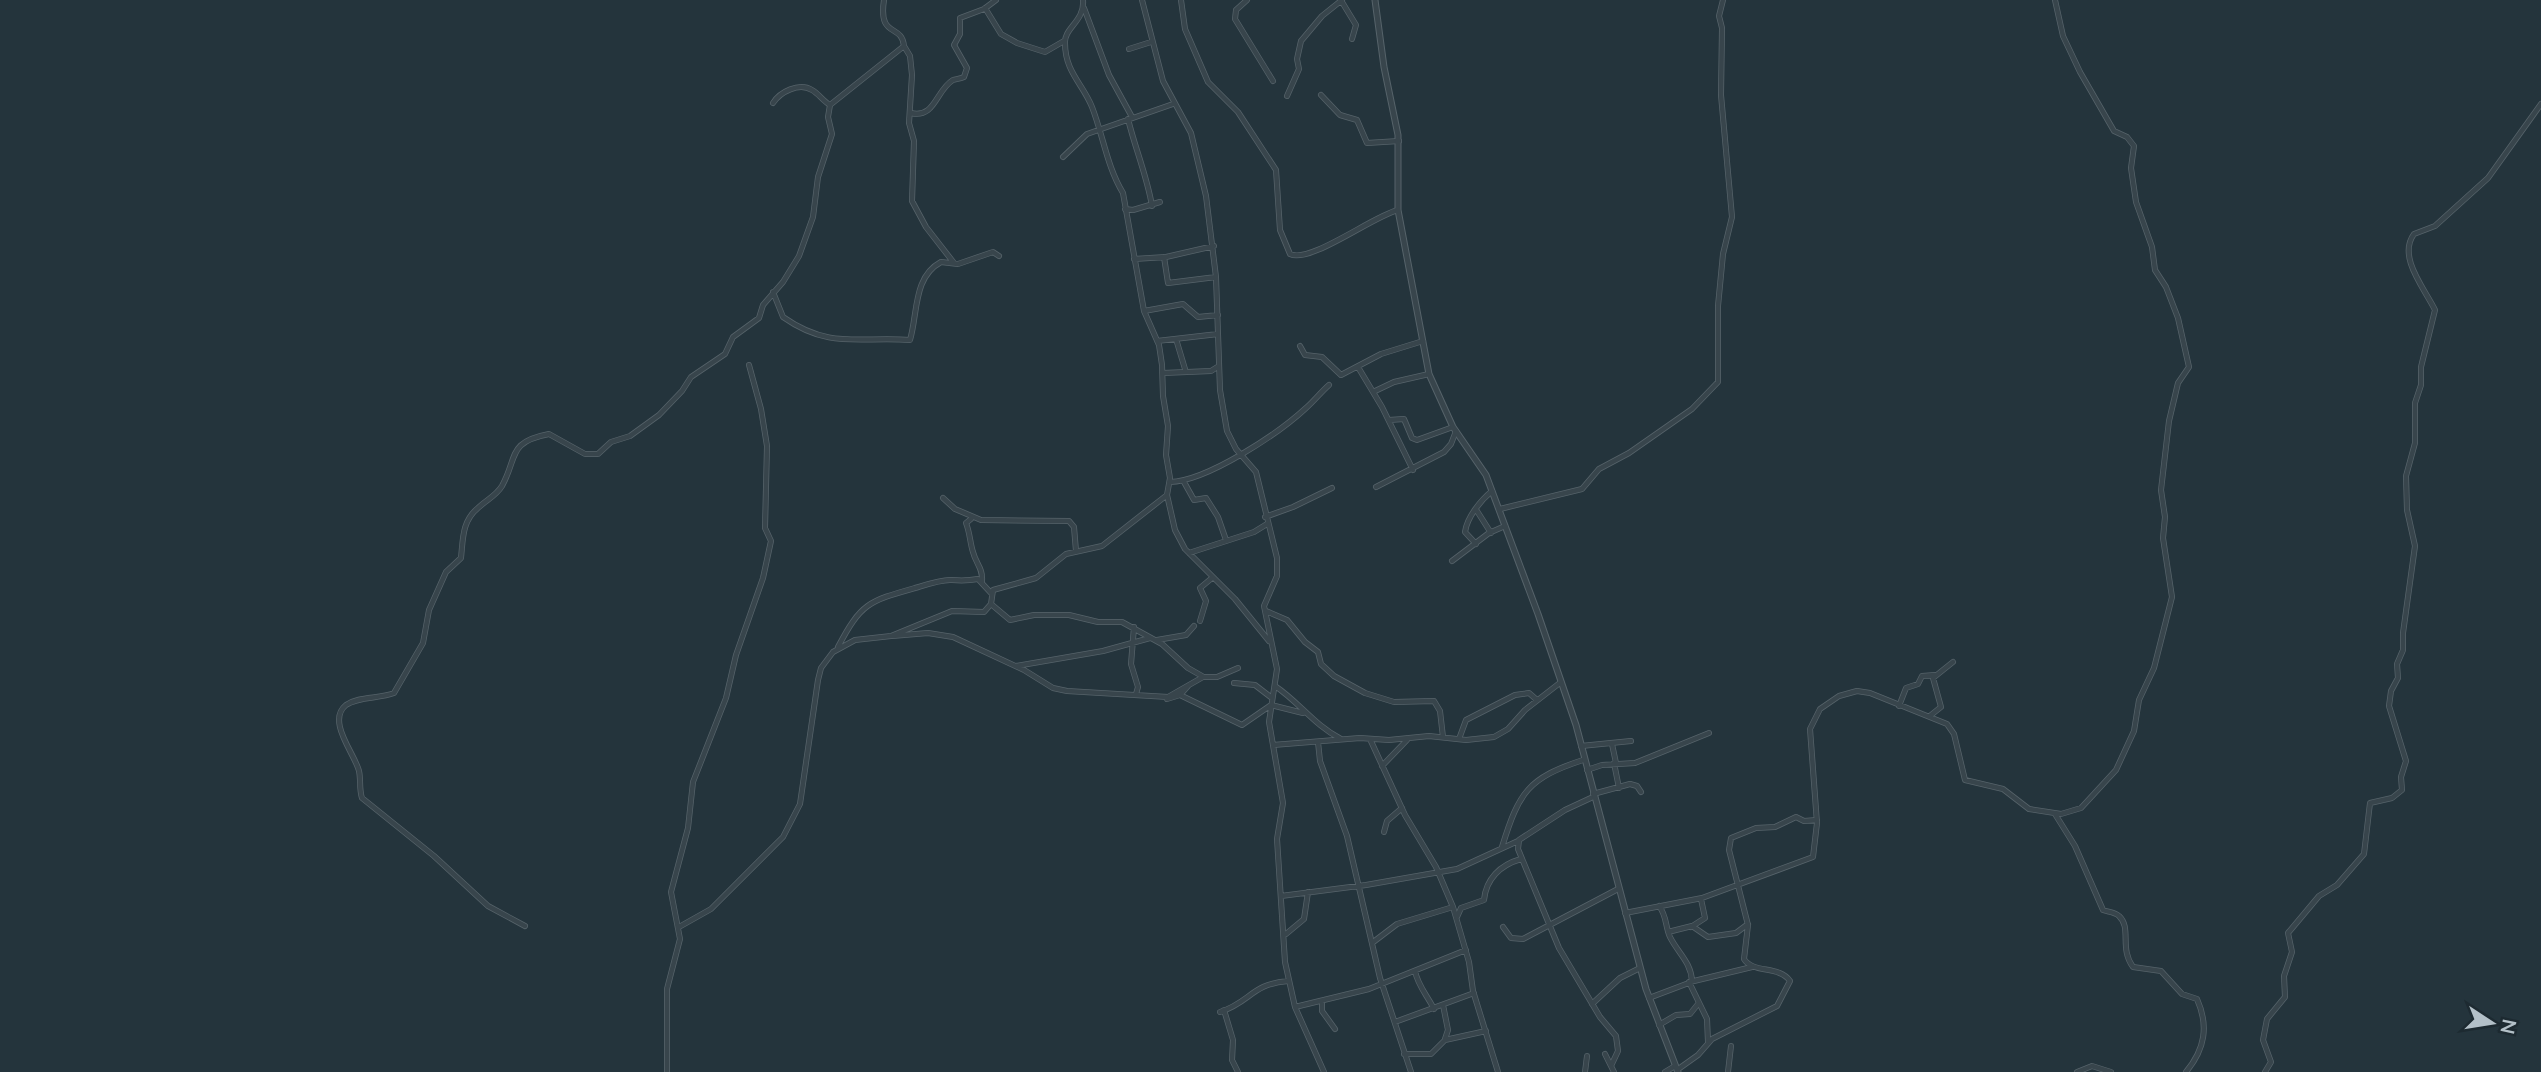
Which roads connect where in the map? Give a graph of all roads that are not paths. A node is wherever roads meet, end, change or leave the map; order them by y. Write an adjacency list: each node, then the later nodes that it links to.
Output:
1 (884, 0): 16 (street)
2 (996, 0): 12 (street)
3 (1083, 0): 11 (street)
4 (1142, 0): 15 (street)
5 (1181, 0): 33 (street)
6 (1247, 0): 18 (street)
7 (1375, 0): 28 (street)
8 (1723, 0): 67 (street)
9 (2055, 0): 129 (street)
10 (1342, 1): 13 (street); 20 (street)
11 (1084, 7): 14 (street); 26 (street)
12 (985, 8): 14 (street); 25 (street)
13 (1352, 39)
14 (1064, 40): 27 (street)
15 (1152, 42): 17 (street); 22 (street)
16 (904, 46): 24 (street); 25 (street)
17 (1129, 49)
18 (1273, 81)
19 (1321, 95): 28 (street)
20 (1287, 96)
21 (773, 103): 24 (street)
22 (1173, 104): 26 (street); 34 (street)
23 (2541, 104): 193 (street)
24 (830, 105): 40 (street)
25 (911, 113): 38 (street)
26 (1130, 118): 27 (street); 31 (street)
27 (1099, 128): 29 (street); 32 (street)
28 (1399, 141): 33 (street)
29 (1063, 156)
30 (1160, 202): 31 (street)
31 (1152, 205): 32 (street)
32 (1125, 209): 37 (street)
33 (1398, 210): 46 (street)
34 (1214, 246): 36 (street); 39 (street)
35 (999, 256): 38 (street)
36 (1164, 257): 37 (street); 39 (street)
37 (1134, 259): 41 (street)
38 (954, 263): 40 (street)
39 (1216, 278): 42 (street)
40 (772, 292): 147 (street)
41 (1144, 311): 42 (street); 45 (street)
42 (1218, 316): 43 (street)
43 (1219, 334): 44 (street); 49 (street)
44 (1176, 338): 45 (street); 51 (street)
45 (1157, 341): 52 (street)
46 (1423, 341): 50 (street); 53 (street)
47 (1300, 346): 50 (street)
48 (749, 365): 149 (street)
49 (1219, 366): 51 (street); 58 (street)
50 (1358, 367): 55 (street)
51 (1185, 369): 52 (street)
52 (1163, 373): 60 (street)
53 (1429, 374): 55 (street); 57 (street)
54 (1329, 385): 58 (street)
55 (1373, 392): 56 (street)
56 (1389, 420): 57 (street); 59 (street)
57 (1455, 429): 59 (street); 64 (street)
58 (1241, 454): 61 (street); 69 (street)
59 (1413, 470): 62 (street)
60 (1170, 482): 61 (street); 65 (street)
61 (1184, 482): 74 (street)
62 (1376, 487)
63 (1332, 488): 69 (street)
64 (1493, 491): 67 (street); 68 (street)
65 (1167, 495): 76 (street); 77 (street)
66 (943, 498): 70 (street)
67 (1500, 509): 72 (street)
68 (1477, 511): 73 (street); 75 (street)
69 (1265, 517): 71 (street)
70 (972, 518): 76 (street); 80 (street)
71 (1267, 524): 74 (street); 83 (street)
72 (1506, 526): 73 (street); 97 (street)
73 (1490, 533): 75 (street)
74 (1226, 540): 77 (street)
75 (1476, 544): 78 (street)
76 (1076, 551): 81 (street)
77 (1190, 555): 79 (street)
78 (1452, 561)
79 (1212, 579): 84 (street); 90 (street)
80 (982, 581): 81 (street); 91 (street)
81 (990, 593): 82 (street)
82 (991, 604): 86 (street); 87 (street)
83 (1265, 611): 90 (street); 111 (street)
84 (1200, 621)
85 (1194, 626): 88 (street)
86 (1134, 627): 88 (street); 89 (street)
87 (891, 636): 91 (street); 93 (street)
88 (1153, 639): 89 (street); 96 (street)
89 (1133, 641): 93 (street); 101 (street)
90 (1270, 642): 100 (street)
91 (837, 648): 149 (street)
92 (1953, 662): 95 (street)
93 (1015, 666): 101 (street)
94 (1238, 668): 96 (street)
95 (1935, 675): 107 (street); 109 (street)
96 (1203, 677): 98 (street)
97 (1561, 682): 105 (street); 120 (street)
98 (1190, 683): 102 (street); 103 (street)
99 (1234, 683): 104 (street)
100 (1275, 686): 104 (street); 108 (street)
101 (1136, 694): 103 (street)
102 (1180, 695): 103 (street); 106 (street)
103 (1163, 697)
104 (1272, 698): 106 (street)
105 (1537, 700): 113 (street); 113 (street)
106 (1271, 705): 108 (street); 118 (street)
107 (1899, 706): 109 (street); 130 (street)
108 (1303, 713): 114 (street)
109 (1930, 716): 129 (street)
110 (1709, 733): 122 (street)
111 (1443, 737): 113 (street); 115 (street)
112 (1370, 739): 114 (street); 115 (street); 123 (street)
113 (1459, 739)
114 (1342, 740): 117 (street)
115 (1407, 740): 123 (street)
116 (1630, 741): 119 (street)
117 (1318, 742): 118 (street); 137 (street)
118 (1273, 744): 140 (street)
119 (1612, 744): 120 (street); 122 (street)
120 (1580, 746): 121 (street)
121 (1583, 760): 124 (street); 133 (street)
122 (1615, 763): 124 (street); 125 (street)
123 (1382, 766): 128 (street)
124 (1586, 770): 127 (street)
125 (1619, 788): 126 (street); 127 (street)
126 (1641, 792)
127 (1593, 796): 132 (street); 138 (street)
128 (1402, 808): 131 (street); 135 (street)
129 (2055, 814): 192 (street)
130 (1817, 820): 136 (street); 136 (street)
131 (1384, 832)
132 (1519, 840): 133 (street); 134 (street)
133 (1502, 848): 135 (street)
134 (1521, 859): 145 (street); 148 (street)
135 (1438, 872): 137 (street); 143 (street)
136 (1737, 883): 141 (street); 146 (street)
137 (1358, 886): 139 (street); 154 (street)
138 (1618, 889): 144 (street); 148 (street)
139 (1308, 892): 140 (street); 153 (street)
140 (1281, 896): 153 (street)
141 (1701, 899): 142 (street); 151 (street)
142 (1659, 906): 144 (street); 152 (street)
143 (1453, 907): 145 (street); 154 (street)
144 (1625, 913): 157 (street)
145 (1457, 918): 155 (street)
146 (1748, 924): 151 (street); 156 (street)
147 (525, 926)
148 (1550, 926): 150 (street); 165 (street)
149 (679, 927): 182 (street)
150 (1503, 927)
151 (1691, 927): 152 (street)
152 (1668, 932): 161 (street)
153 (1286, 934): 159 (street)
154 (1372, 943): 160 (street)
155 (1465, 950): 158 (street); 162 (street)
156 (1753, 967): 161 (street); 175 (street)
157 (1640, 968): 163 (street); 165 (street)
158 (1415, 971): 160 (street); 169 (street)
159 (1288, 981): 168 (street); 183 (street)
160 (1383, 981): 164 (street); 170 (street)
161 (1691, 982): 163 (street); 166 (street)
162 (1474, 993): 167 (street); 173 (street)
163 (1649, 998): 171 (street)
164 (1322, 1001): 168 (street); 172 (street)
165 (1592, 1004): 180 (street)
166 (1698, 1004): 171 (street); 175 (street)
167 (1443, 1005): 169 (street); 174 (street)
168 (1296, 1007): 184 (street)
169 (1433, 1009): 170 (street)
170 (1395, 1022): 177 (street)
171 (1659, 1025): 181 (street)
172 (1335, 1029)
173 (1486, 1031): 174 (street); 186 (street)
174 (1445, 1040): 177 (street)
175 (1709, 1042): 181 (street)
176 (1731, 1046): 189 (street)
177 (1403, 1054): 185 (street)
178 (1605, 1054): 180 (street)
179 (1587, 1056): 187 (street)
180 (1612, 1070)
181 (1676, 1070): 188 (street)
182 (667, 1072)
183 (1238, 1072)
184 (1324, 1072)
185 (1411, 1072)
186 (1498, 1072)
187 (1585, 1072)
188 (1665, 1072)
189 (1728, 1072)
190 (2077, 1072): 191 (street)
191 (2111, 1072)
192 (2186, 1072)
193 (2264, 1072)

